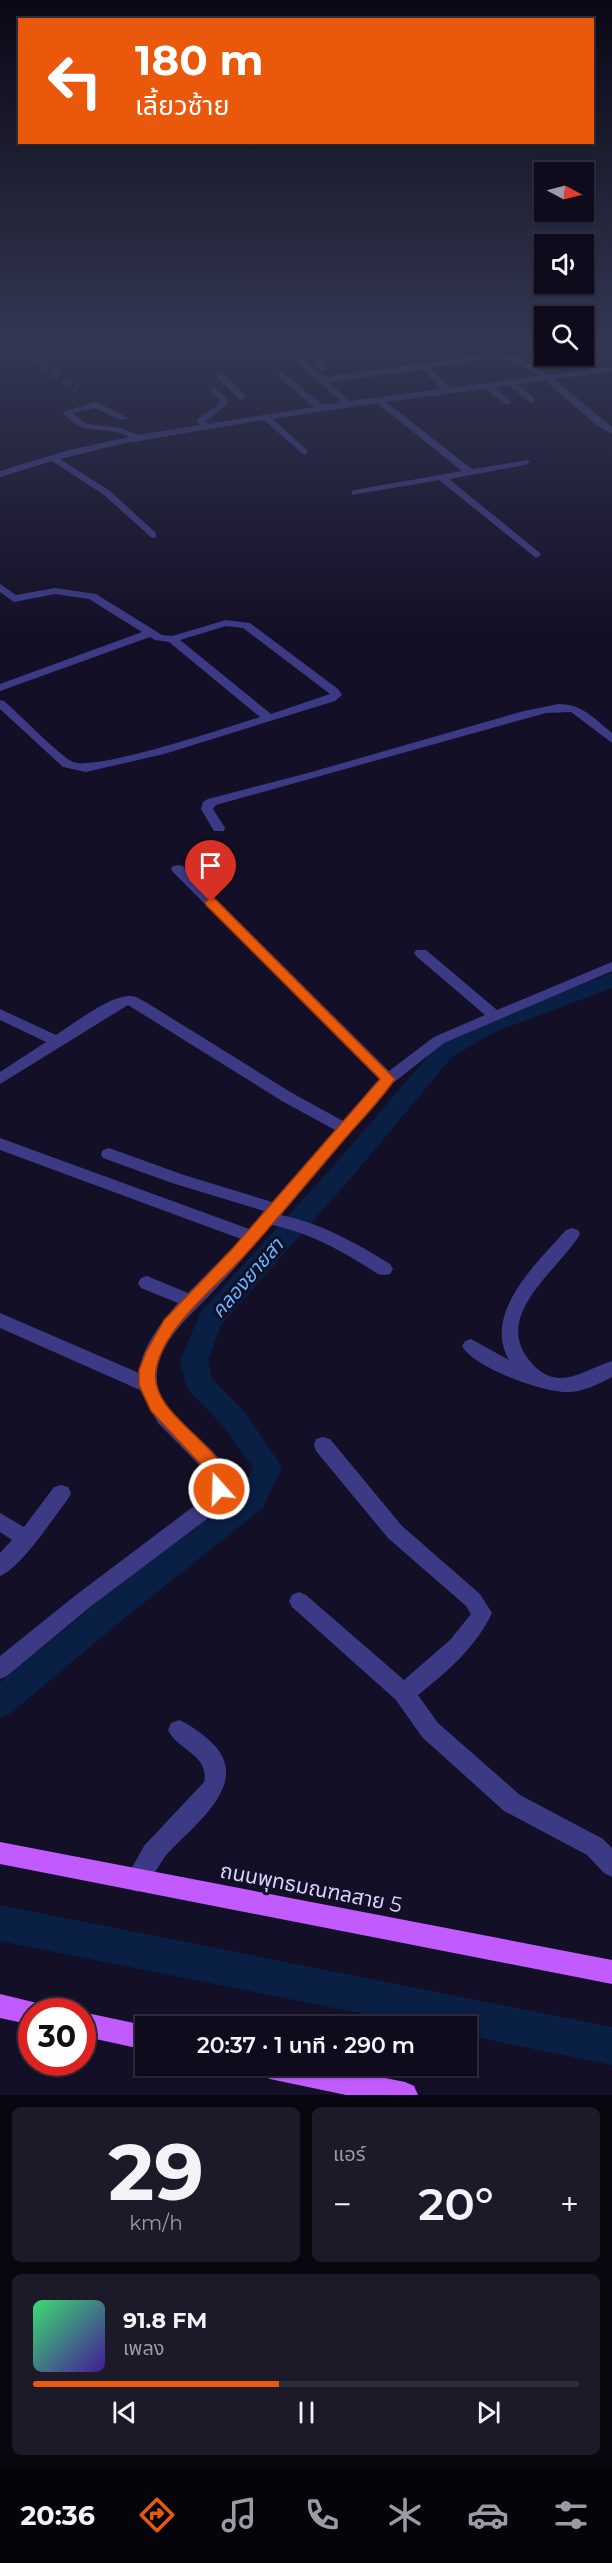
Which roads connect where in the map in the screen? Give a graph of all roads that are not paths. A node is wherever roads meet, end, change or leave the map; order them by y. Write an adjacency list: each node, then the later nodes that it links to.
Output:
1 (145, 437): 4 (street)
2 (287, 437): 5 (street)
3 (426, 437): 8 (street)
4 (137, 438): 6 (street)
5 (304, 452)
6 (53, 458): 9 (street); 12 (street)
7 (525, 462): 8 (street)
8 (470, 471): 10 (street)
9 (0, 474)
10 (441, 477): 11 (street); 13 (street)
11 (355, 493)
12 (152, 535)
13 (536, 555)
14 (0, 588): 15 (street)
15 (14, 599): 16 (street); 17 (street)
16 (0, 604)
17 (150, 633): 18 (street); 19 (street)
18 (172, 639): 21 (street); 21 (street)
19 (0, 688)
20 (0, 703): 21 (street)
21 (270, 718)
22 (612, 739): 23 (street)
23 (219, 828)
24 (178, 869): 31 (street)
25 (421, 953): 28 (street)
26 (612, 966): 28 (street)
27 (0, 1014): 29 (street)
28 (494, 1015): 31 (street)
29 (57, 1041): 30 (street); 32 (street)
30 (0, 1079)
31 (388, 1079): 32 (street)
32 (346, 1128): 35 (street)
33 (0, 1144): 37 (street)
34 (109, 1154): 35 (street)
35 (277, 1217): 37 (street); 38 (street)
36 (572, 1234): 44 (street)
37 (251, 1236): 40 (street)
38 (384, 1269)
39 (147, 1282): 40 (street)
40 (192, 1302): 45 (street)
41 (0, 1320): 45 (street)
42 (471, 1346): 44 (street)
43 (612, 1368): 44 (street)
44 (534, 1379)
45 (147, 1385): 52 (street)
46 (323, 1444): 53 (street)
47 (61, 1493): 49 (street)
48 (0, 1521): 49 (street)
49 (26, 1539): 50 (street)
50 (0, 1567)
51 (299, 1601): 53 (street)
52 (0, 1669)
53 (404, 1693): 56 (street)
54 (179, 1730): 57 (street)
55 (0, 1853): 57 (main road, ถนนพุทธมณฑลสาย 5)
56 (612, 1865)
57 (137, 1880): 58 (main road, ถนนพุทธมณฑลสาย 5)
58 (612, 1972)
59 (0, 2006): 60 (main road)
60 (18, 2010)
61 (96, 2027): 62 (main road)
62 (135, 2036)
63 (316, 2076): 64 (main road)
64 (399, 2094)

